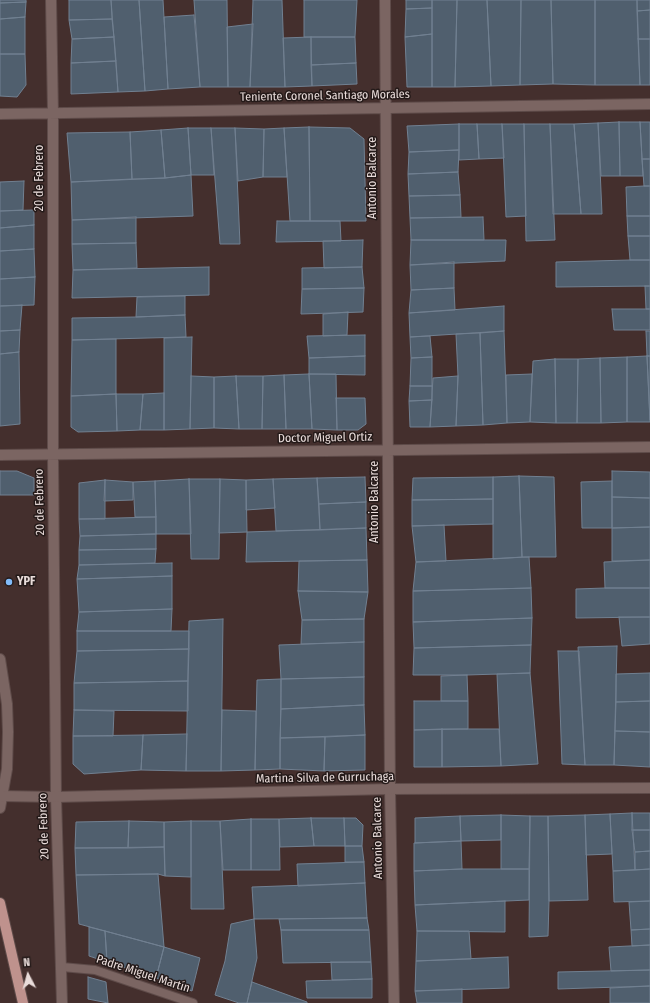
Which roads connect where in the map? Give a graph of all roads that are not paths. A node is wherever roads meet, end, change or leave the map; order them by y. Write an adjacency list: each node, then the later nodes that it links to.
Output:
1 (51, 0): 5 (street, 20 de Febrero)
2 (385, 0): 4 (street, Antonio Balcarce)
3 (650, 104): 4 (street, Teniente Coronel Santiago Morales)
4 (386, 109): 5 (street, Teniente Coronel Santiago Morales); 8 (street, Antonio Balcarce)
5 (53, 112): 6 (street, Teniente Coronel Santiago Morales); 10 (street, 20 de Febrero)
6 (0, 114)
7 (650, 447): 8 (street, Doctor Miguel Ortiz)
8 (388, 451): 10 (street, Doctor Miguel Ortiz); 13 (street, Antonio Balcarce)
9 (0, 455): 10 (street, Doctor Miguel Ortiz)
10 (53, 455): 15 (street, 20 de Febrero)
11 (0, 659): 14 (street)
12 (650, 788): 13 (street, Martina Silva de Gurruchaga)
13 (390, 789): 15 (street, Martina Silva de Gurruchaga); 22 (street, Antonio Balcarce)
14 (1, 796): 15 (street, Martina Silva de Gurruchaga); 16 (street)
15 (56, 797): 18 (street, 20 de Febrero)
16 (0, 808)
17 (0, 903): 19 (main road)
18 (62, 967): 20 (street, 20 de Febrero); 21 (lane, Padre Miguel Martín)
19 (23, 1003)
20 (62, 1003)
21 (193, 1003)
22 (394, 1003)

